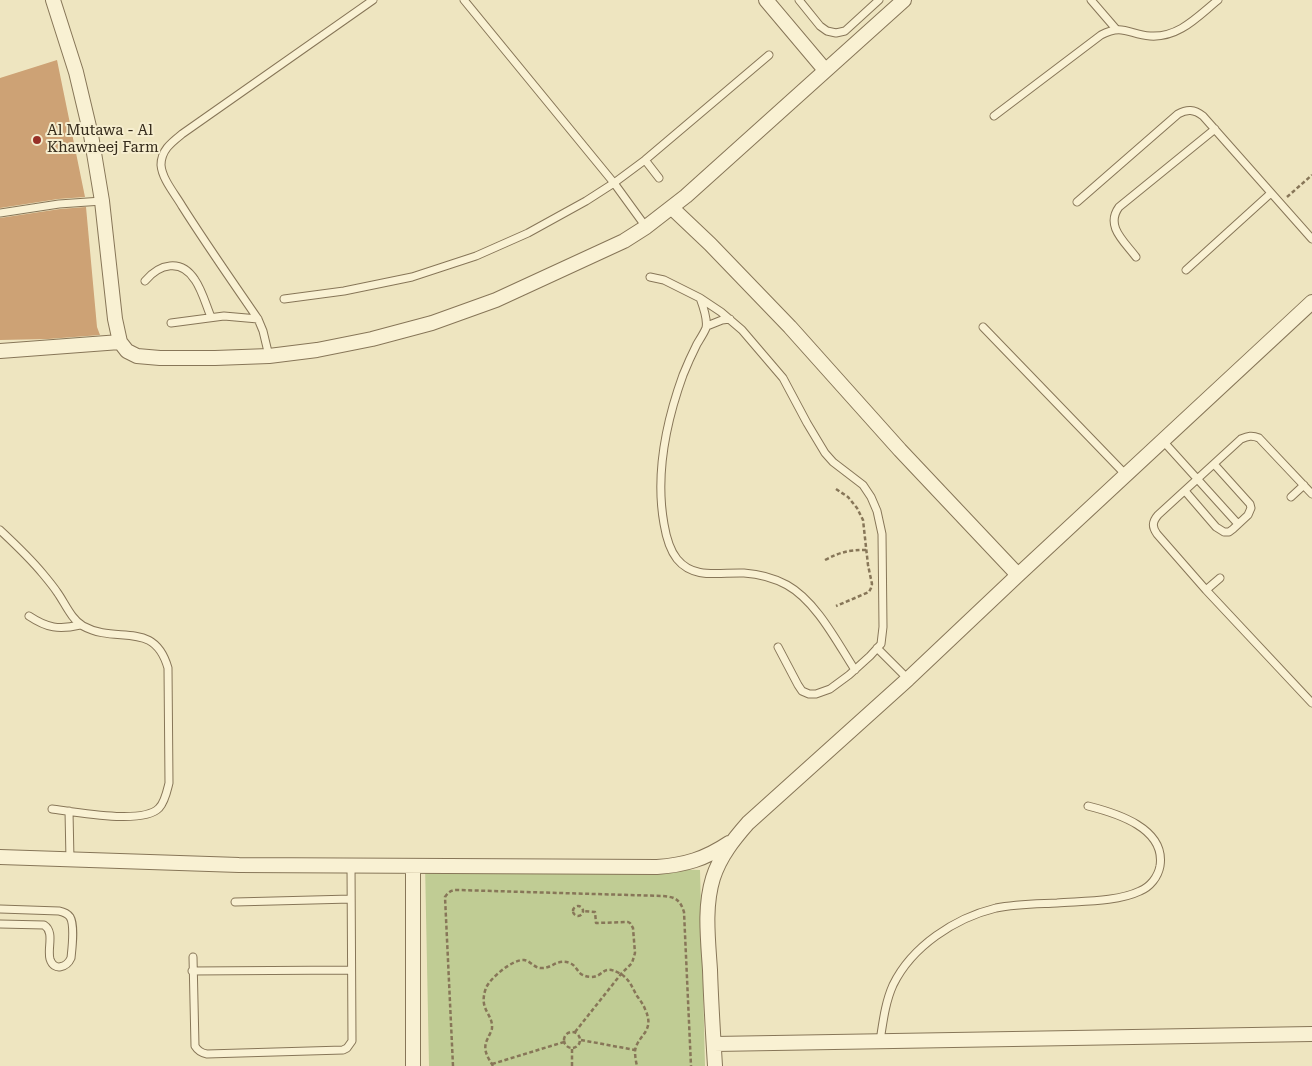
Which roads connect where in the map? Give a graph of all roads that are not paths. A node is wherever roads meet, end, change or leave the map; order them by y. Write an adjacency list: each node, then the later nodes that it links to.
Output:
1 (53, 0): 19 (street)
2 (373, 0): 33 (lane)
3 (464, 0): 17 (lane)
4 (766, 0): 12 (street)
5 (798, 0): 6 (lane)
6 (879, 0)
7 (904, 0): 12 (street)
8 (1091, 0): 10 (lane)
9 (1218, 0): 10 (lane)
10 (1116, 29): 13 (lane)
11 (769, 55): 15 (lane)
12 (825, 70): 21 (street)
13 (994, 116)
14 (1215, 129): 18 (lane); 20 (lane); 25 (lane)
15 (645, 160): 16 (lane); 17 (lane)
16 (659, 178)
17 (614, 183): 23 (lane); 30 (lane)
18 (1272, 193): 24 (lane); 26 (lane)
19 (102, 201): 22 (lane); 38 (street)
20 (1077, 202)
21 (672, 208): 23 (street); 51 (street)
22 (0, 213)
23 (646, 227): 40 (street)
24 (1312, 239)
25 (1136, 257)
26 (1186, 270)
27 (650, 277): 29 (lane)
28 (145, 281): 32 (lane)
29 (700, 298): 34 (lane); 36 (lane)
30 (284, 299)
31 (1312, 302): 41 (street)
32 (211, 317): 33 (lane); 35 (lane)
33 (258, 319): 40 (lane)
34 (730, 319): 36 (lane); 57 (lane)
35 (171, 323)
36 (706, 326): 58 (lane)
37 (983, 327): 43 (lane)
38 (120, 342): 39 (street); 40 (street)
39 (0, 351)
40 (269, 356)
41 (1163, 441): 43 (street); 44 (lane)
42 (1214, 464): 44 (lane); 45 (lane); 49 (lane)
43 (1126, 475): 51 (street)
44 (1198, 479): 46 (lane); 49 (lane)
45 (1304, 485): 47 (lane); 48 (lane)
46 (1184, 491): 49 (lane); 53 (lane)
47 (1312, 494)
48 (1291, 497)
49 (1238, 524)
50 (0, 530): 55 (lane)
51 (1018, 575): 59 (street)
52 (1220, 578): 53 (lane)
53 (1206, 590): 60 (lane)
54 (29, 616): 55 (lane)
55 (80, 625): 63 (lane)
56 (778, 647): 58 (lane)
57 (878, 648): 58 (lane); 59 (lane)
58 (855, 670)
59 (908, 679): 64 (street)
60 (1312, 703)
61 (1088, 806): 77 (lane)
62 (52, 809): 63 (lane)
63 (69, 811): 66 (lane)
64 (734, 839): 68 (street); 78 (street)
65 (0, 857): 66 (street)
66 (70, 860): 67 (street)
67 (351, 865): 68 (street); 69 (lane)
68 (413, 866): 79 (street)
69 (351, 899): 70 (lane); 74 (lane)
70 (235, 902)
71 (0, 909): 72 (lane)
72 (0, 924)
73 (193, 957): 75 (lane)
74 (351, 970): 75 (lane); 75 (lane)
75 (192, 971)
76 (1312, 1034): 77 (street)
77 (880, 1041): 78 (street)
78 (714, 1044): 80 (street)
79 (413, 1066)
80 (715, 1066)

